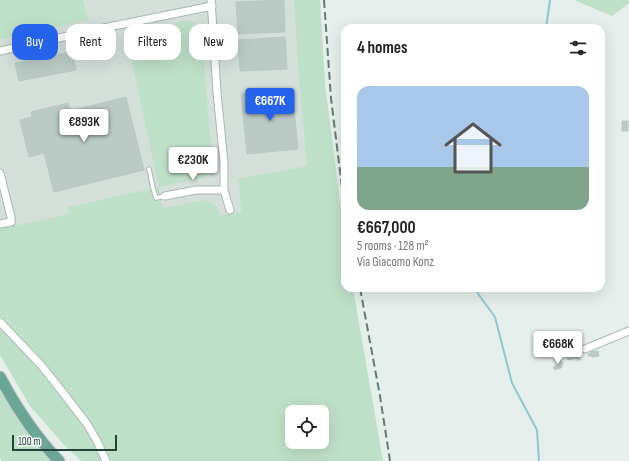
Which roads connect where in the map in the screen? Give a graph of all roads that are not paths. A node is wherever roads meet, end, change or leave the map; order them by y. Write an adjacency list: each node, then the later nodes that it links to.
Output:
1 (212, 3): 2 (street); 5 (street)
2 (0, 51)
3 (149, 169): 6 (lane)
4 (0, 173): 8 (street)
5 (224, 190): 6 (street); 7 (street)
6 (165, 196)
7 (230, 210)
8 (0, 224)
9 (0, 322): 14 (street)
10 (629, 331): 11 (street)
11 (585, 350)
12 (0, 377): 13 (main road)
13 (59, 461)
14 (106, 461)

